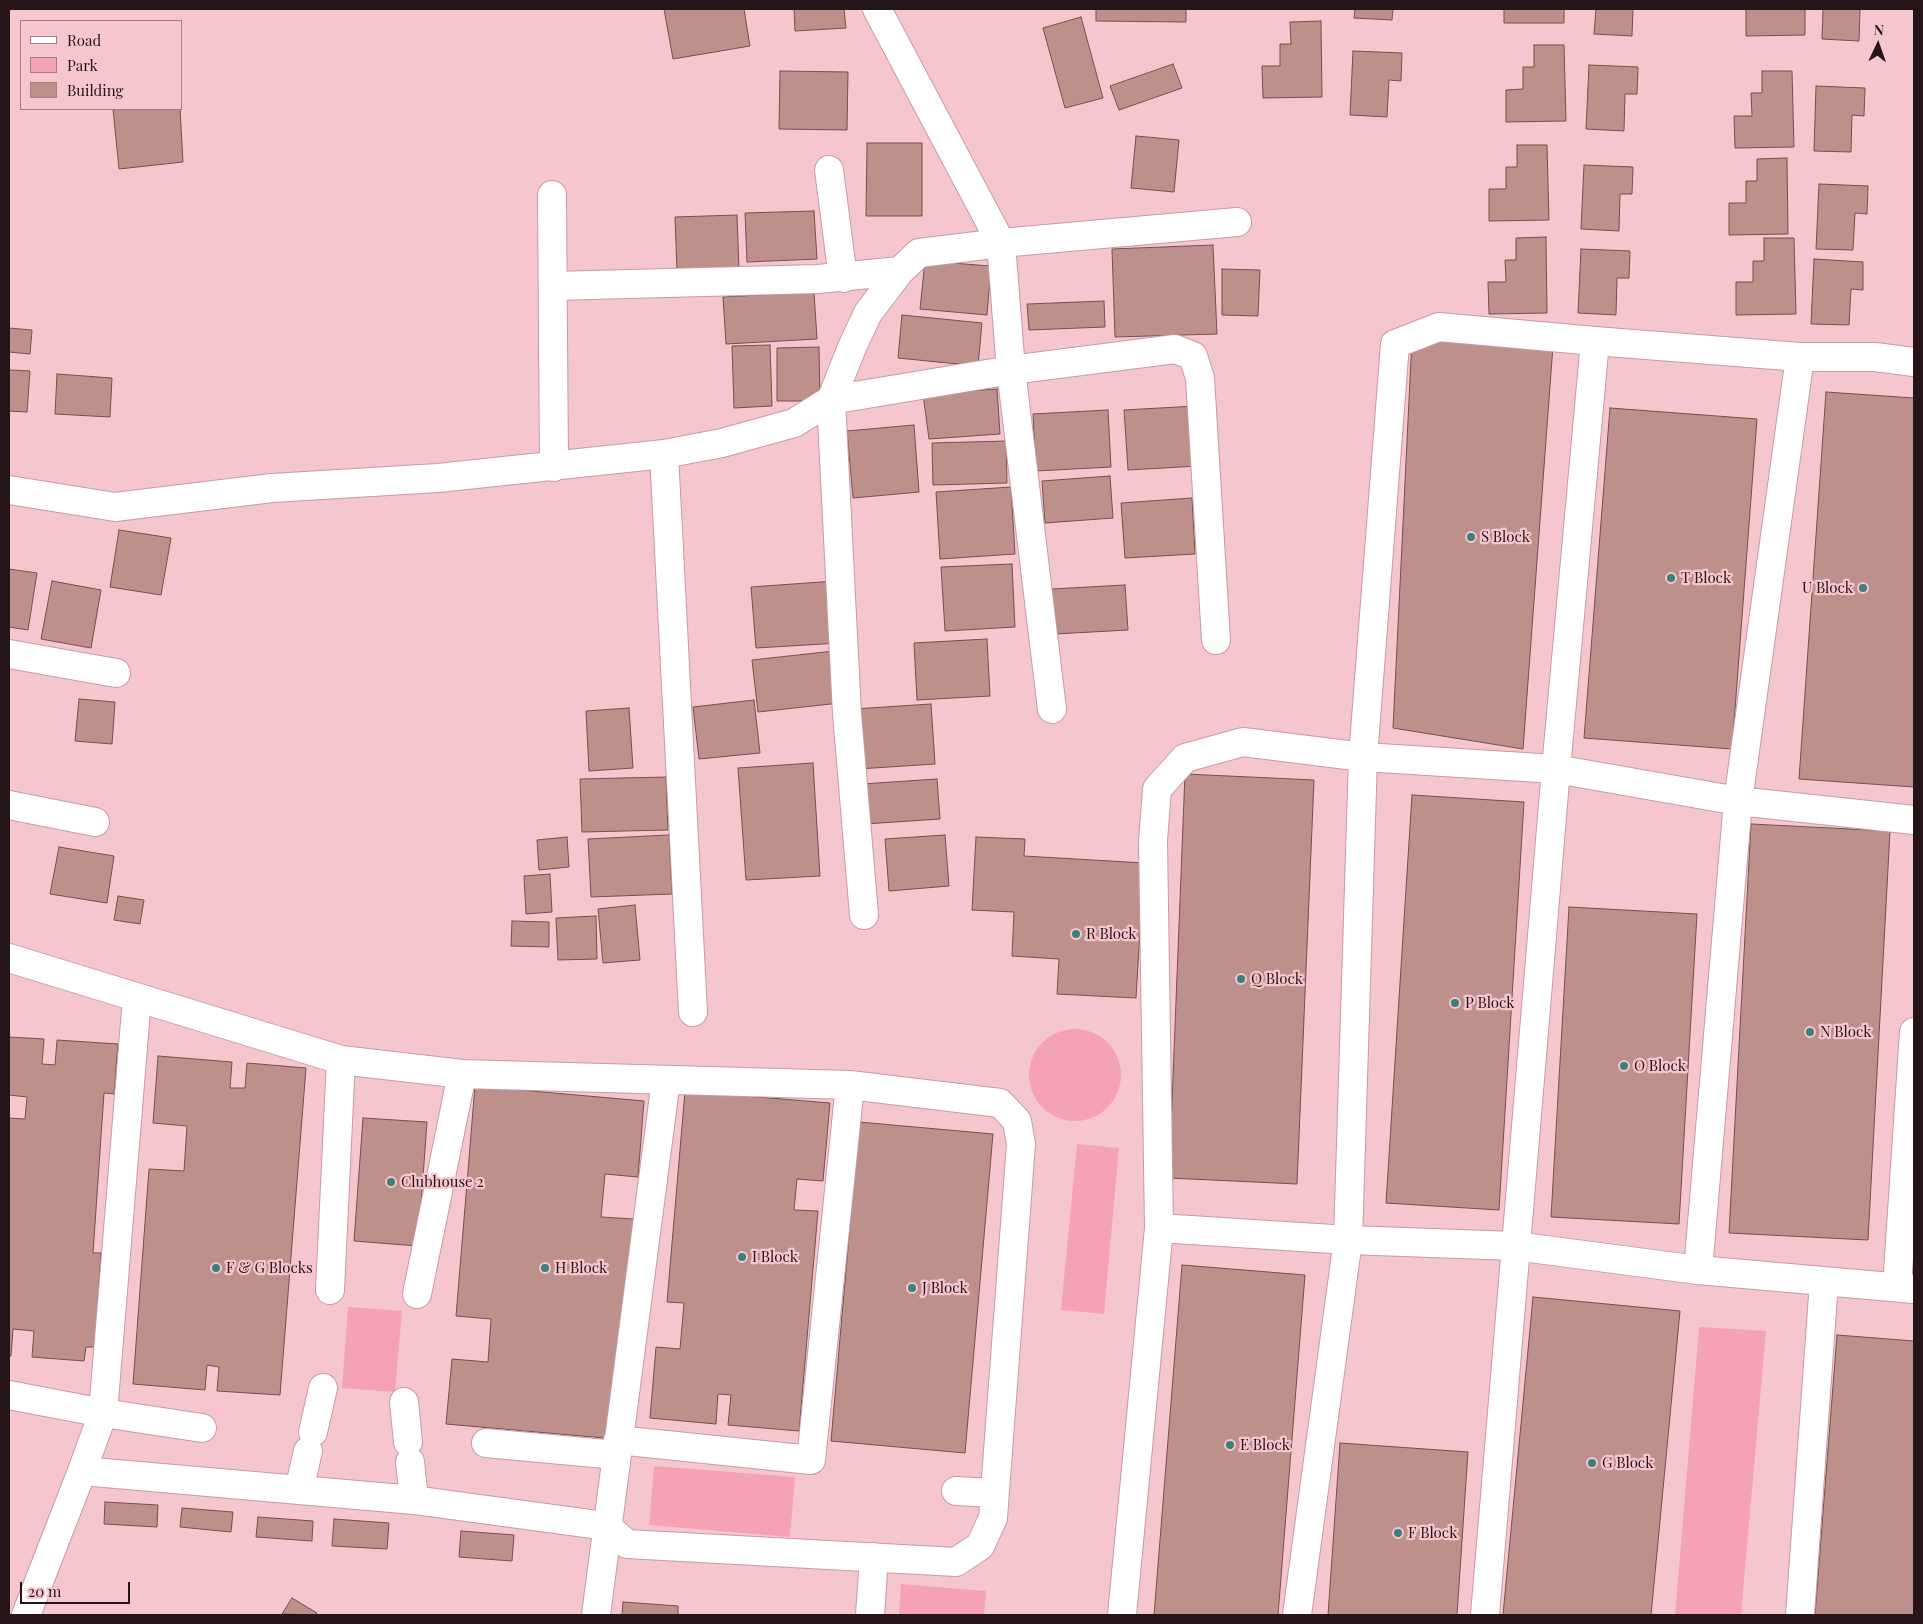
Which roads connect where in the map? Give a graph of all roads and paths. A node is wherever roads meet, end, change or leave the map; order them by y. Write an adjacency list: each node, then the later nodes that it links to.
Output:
1 (877, 9): 5 (street)
2 (829, 170): 7 (street)
3 (552, 194): 8 (street)
4 (1237, 222): 5 (street)
5 (1000, 243): 6 (street); 12 (street)
6 (900, 271): 7 (street); 13 (street)
7 (843, 278): 8 (street)
8 (553, 286): 15 (street)
9 (1595, 341): 10 (street); 21 (street); 22 (street)
10 (1800, 357): 11 (street); 23 (street)
11 (1914, 362)
12 (1011, 370): 13 (street); 17 (street); 20 (street)
13 (832, 400): 14 (street); 27 (street)
14 (664, 454): 15 (street); 30 (street)
15 (554, 467): 16 (street)
16 (9, 490)
17 (1216, 640)
18 (9, 654): 19 (street)
19 (116, 673)
20 (1052, 709)
21 (1363, 757): 22 (street); 36 (street); 37 (street)
22 (1556, 769): 23 (street); 38 (street)
23 (1738, 801): 25 (street); 39 (street)
24 (9, 805): 26 (street)
25 (1914, 820)
26 (95, 822)
27 (864, 915)
28 (9, 958): 29 (street)
29 (137, 998): 32 (street); 47 (street)
30 (693, 1012)
31 (1914, 1032): 41 (street)
32 (342, 1060): 33 (street); 42 (street)
33 (462, 1074): 34 (street); 43 (street)
34 (666, 1080): 35 (street); 50 (street)
35 (850, 1085): 50 (street); 54 (street)
36 (1159, 1228): 37 (street); 61 (street)
37 (1348, 1240): 38 (street); 62 (street)
38 (1515, 1246): 39 (street); 63 (street)
39 (1698, 1270): 40 (street)
40 (1824, 1282): 41 (street); 64 (street)
41 (1906, 1288)
42 (330, 1290)
43 (417, 1294)
44 (322, 1388): 52 (street)
45 (9, 1395): 47 (street)
46 (404, 1402): 55 (street)
47 (103, 1413): 48 (street); 51 (street)
48 (202, 1428)
49 (486, 1444): 50 (street)
50 (617, 1448): 56 (street)
51 (82, 1471): 52 (street); 58 (street)
52 (299, 1490): 55 (street)
53 (956, 1491): 54 (street)
54 (994, 1493): 57 (street)
55 (414, 1500): 56 (street)
56 (606, 1526): 57 (street); 59 (street)
57 (874, 1557): 60 (street)
58 (26, 1615)
59 (596, 1615)
60 (870, 1615)
61 (1122, 1615)
62 (1297, 1615)
63 (1485, 1615)
64 (1800, 1615)

